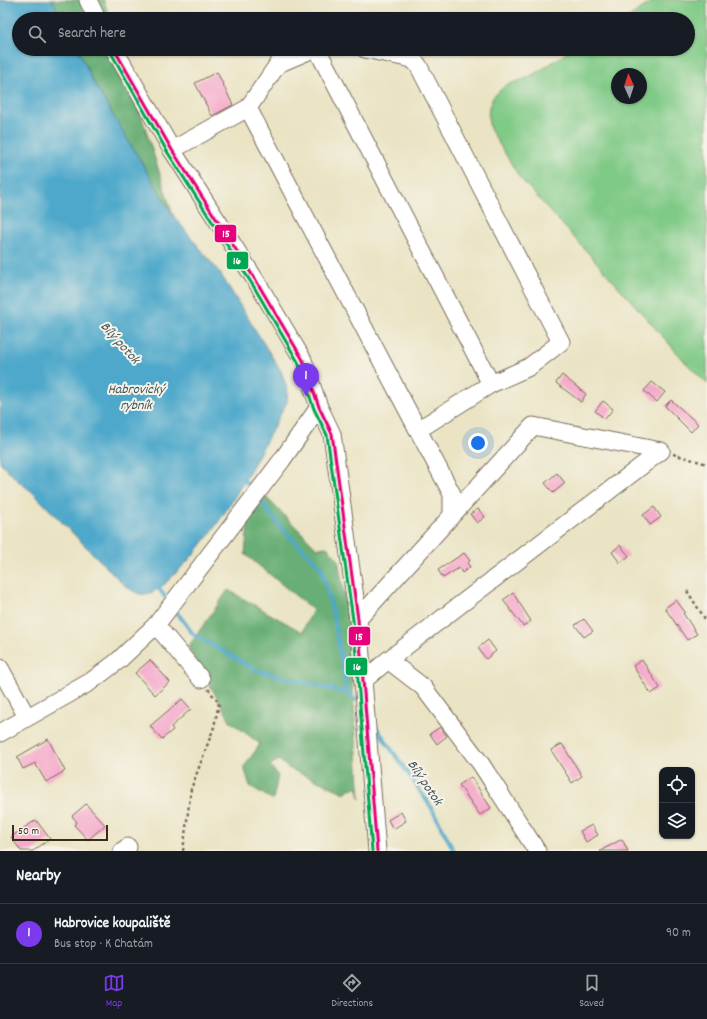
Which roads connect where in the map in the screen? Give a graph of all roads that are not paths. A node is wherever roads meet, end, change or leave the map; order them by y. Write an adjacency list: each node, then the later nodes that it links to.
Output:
1 (88, 0): 2 (street)
2 (94, 12)
3 (118, 56): 8 (street)
4 (297, 56): 7 (street)
5 (321, 56): 9 (street)
6 (398, 56): 9 (street)
7 (248, 108): 8 (street); 11 (street)
8 (172, 150): 10 (street)
9 (491, 384): 11 (street)
10 (319, 407): 13 (street); 14 (street)
11 (418, 430): 12 (street)
12 (452, 515): 13 (street); 15 (street)
13 (358, 619): 18 (street)
14 (156, 625): 17 (street); 19 (street)
15 (388, 660): 18 (street); 22 (street)
16 (0, 668): 19 (street)
17 (201, 679)
18 (363, 681): 21 (street)
19 (27, 717): 20 (street)
20 (0, 733)
21 (377, 851)
22 (536, 851)

